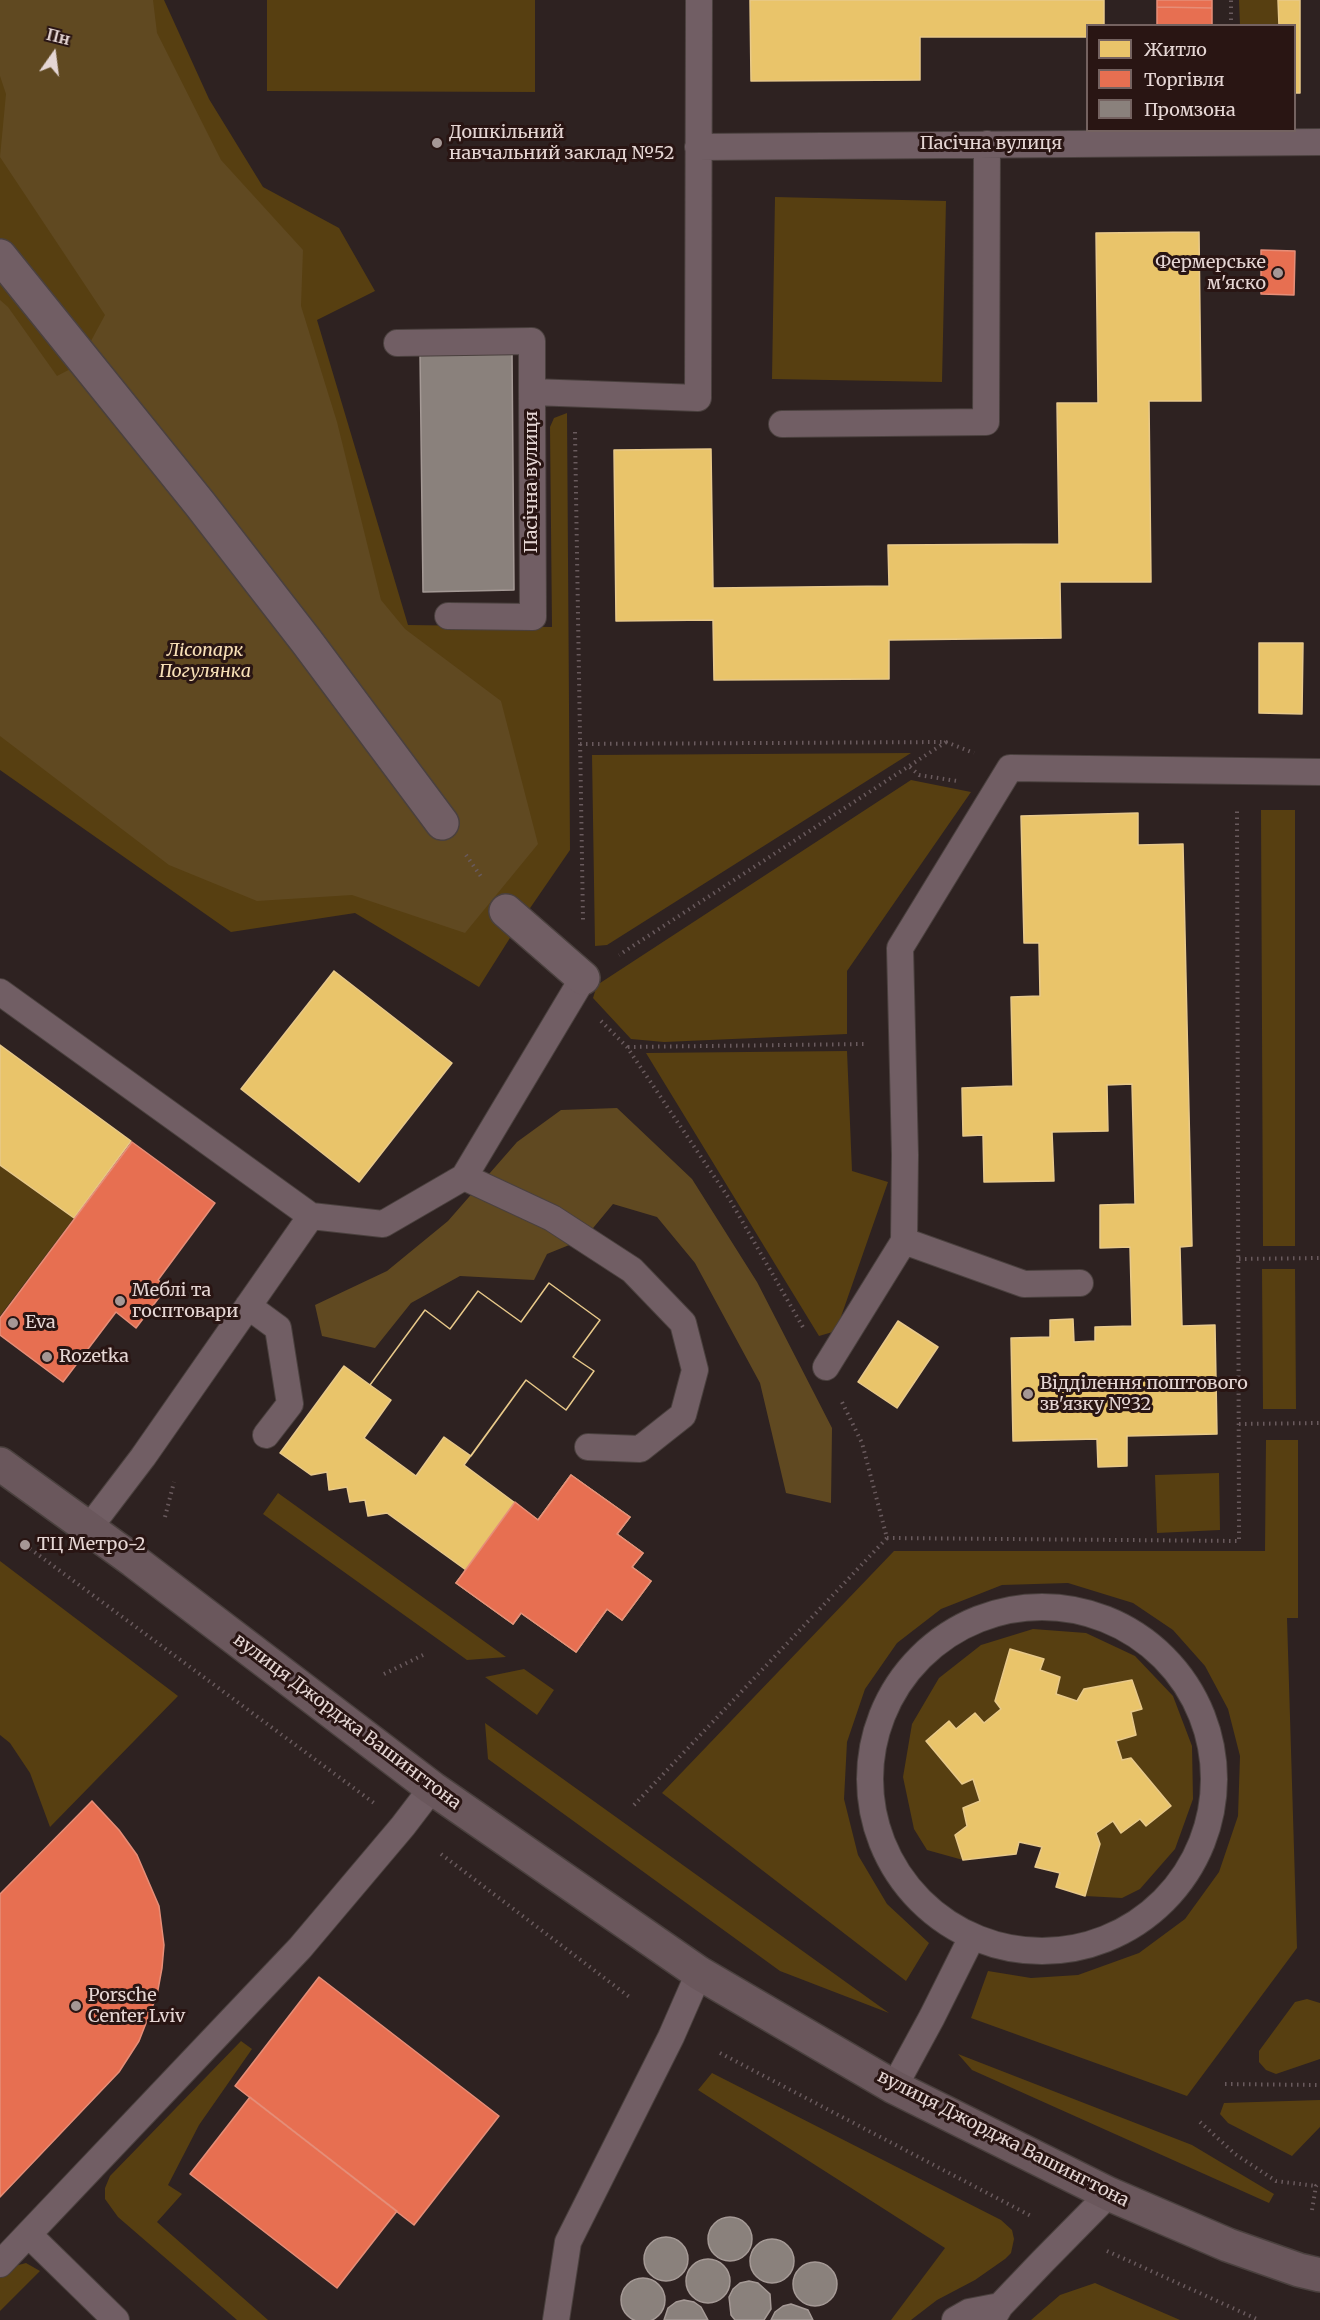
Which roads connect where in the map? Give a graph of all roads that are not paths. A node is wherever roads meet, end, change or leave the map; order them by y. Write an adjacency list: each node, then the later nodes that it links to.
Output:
1 (699, 0): 4 (lane, Пасічна вулиця)
2 (1320, 142): 3 (lane, Пасічна вулиця)
3 (987, 144): 4 (lane, Пасічна вулиця); 8 (lane)
4 (698, 147): 7 (lane, Пасічна вулиця)
5 (0, 256): 11 (street)
6 (397, 343): 7 (lane)
7 (532, 392): 9 (lane, Пасічна вулиця)
8 (782, 424)
9 (448, 615)
10 (1320, 772): 17 (lane)
11 (442, 823)
12 (506, 911): 13 (street)
13 (583, 978): 15 (lane)
14 (0, 992): 16 (lane)
15 (464, 1177): 16 (lane); 22 (lane)
16 (311, 1216): 19 (lane)
17 (904, 1241): 18 (lane); 20 (lane)
18 (1080, 1283)
19 (248, 1306): 21 (lane); 24 (lane)
20 (826, 1367)
21 (266, 1435)
22 (588, 1447)
23 (0, 1464): 24 (main road, вулиця Джорджа Вашингтона)
24 (89, 1528): 25 (main road, вулиця Джорджа Вашингтона)
25 (432, 1788): 27 (main road, вулиця Джорджа Вашингтона); 30 (lane)
26 (972, 1937): 26 (lane); 28 (lane)
27 (699, 1973): 28 (main road, вулиця Джорджа Вашингтона); 35 (lane)
28 (894, 2086): 29 (main road, вулиця Джорджа Вашингтона)
29 (1109, 2194): 32 (main road, вулиця Джорджа Вашингтона); 33 (lane)
30 (28, 2235): 31 (lane); 34 (lane)
31 (0, 2264)
32 (1320, 2275)
33 (996, 2313): 36 (lane)
34 (116, 2320)
35 (556, 2320)
36 (954, 2320)

